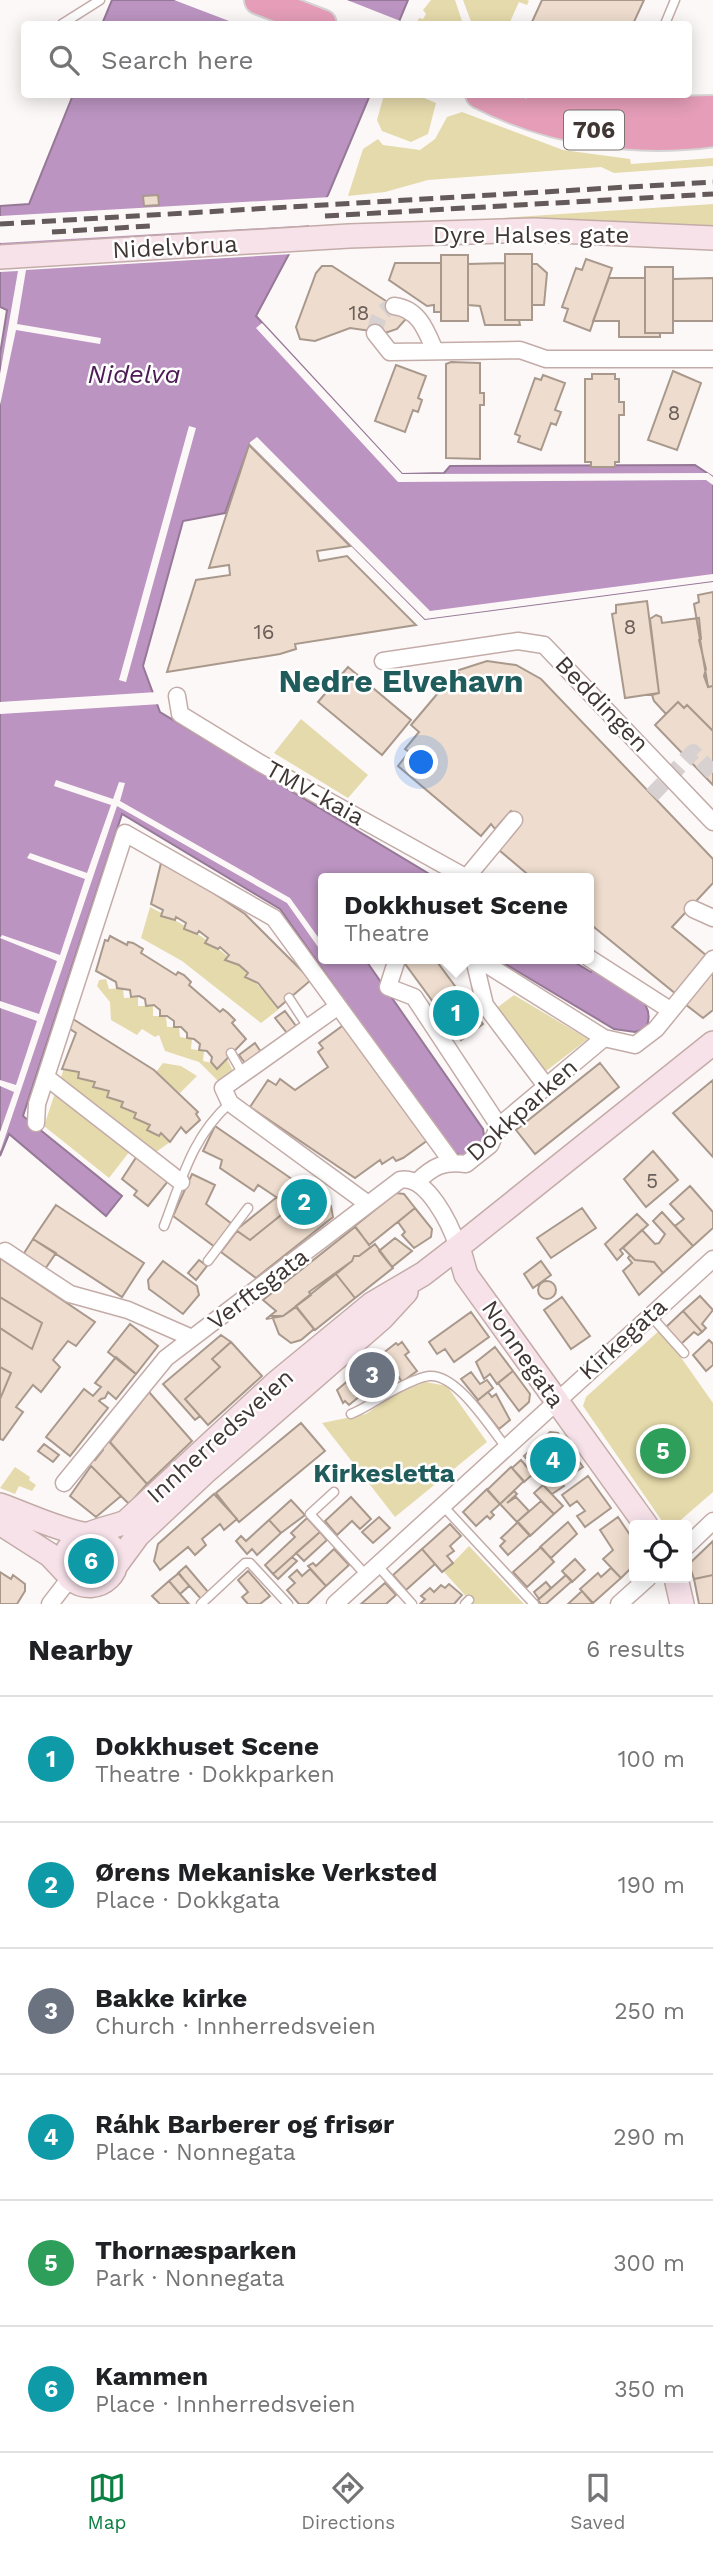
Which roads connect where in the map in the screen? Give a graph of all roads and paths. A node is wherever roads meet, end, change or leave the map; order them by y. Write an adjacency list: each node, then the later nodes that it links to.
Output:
1 (100, 0): 4 (lane)
2 (259, 0): 5 (highway)
3 (675, 0): 6 (lane)
4 (67, 21)
5 (314, 21)
6 (666, 21)
7 (489, 98): 10 (highway, 706)
8 (559, 98): 9 (highway, 706)
9 (713, 110)
10 (713, 132)
11 (349, 236): 12 (main road, Dyre Halses gate); 13 (main road, Nidelvbrua)
12 (713, 238)
13 (0, 257)
14 (394, 306): 16 (street)
15 (375, 333): 16 (street)
16 (435, 351): 17 (street)
17 (713, 359)
18 (383, 661): 21 (street, Beddingen)
19 (177, 696): 22 (street, TMV-kaia)
20 (513, 820): 23 (street)
21 (713, 822)
22 (457, 873)
23 (470, 873)
24 (693, 909): 25 (street)
25 (713, 918)
26 (713, 959): 33 (street)
27 (594, 961): 33 (street)
28 (395, 964): 43 (street)
29 (477, 964): 40 (street)
30 (484, 964): 35 (street)
31 (289, 998): 34 (lane)
32 (337, 1007): 34 (street); 39 (street); 44 (street)
33 (670, 1010): 35 (street)
34 (308, 1027): 38 (street)
35 (604, 1038): 40 (street, Dokkparken)
36 (713, 1043): 50 (main road, Innherredsveien)
37 (231, 1053): 38 (lane)
38 (243, 1074): 41 (street)
39 (46, 1077): 42 (street); 45 (street)
40 (546, 1086): 43 (street, Dokkparken)
41 (230, 1103): 45 (lane); 47 (street)
42 (36, 1123)
43 (499, 1126): 44 (street, Dokkparken)
44 (452, 1162): 46 (street, Dokkparken)
45 (181, 1182): 49 (lane)
46 (417, 1182): 47 (street, Verftsgata); 50 (street)
47 (368, 1204): 56 (street, Verftsgata)
48 (248, 1208): 53 (lane)
49 (164, 1226)
50 (458, 1247): 54 (main road, Innherredsveien); 58 (main road, Nonnegata)
51 (5, 1251): 56 (street)
52 (713, 1259): 55 (street, Kirkegata)
53 (208, 1261)
54 (422, 1274): 68 (main road, Innherredsveien); 70 (main road, Innherredsveien)
55 (650, 1315): 57 (lane); 58 (street, Kirkegata)
56 (192, 1338): 61 (street, Verftsgata)
57 (684, 1353)
58 (555, 1400): 60 (street, Kirkegata); 65 (main road, Nonnegata)
59 (351, 1414): 60 (lane)
60 (506, 1447): 64 (street, Kirkegata)
61 (64, 1483)
62 (334, 1492): 71 (lane)
63 (0, 1505): 68 (main road)
64 (443, 1506): 71 (street, Kirkegata); 80 (lane)
65 (642, 1520)
66 (713, 1521): 69 (street)
67 (0, 1524): 72 (main road)
68 (87, 1535): 70 (main road); 72 (main road)
69 (692, 1541)
70 (116, 1565): 72 (main road)
71 (372, 1570): 78 (street, Kirkegata); 79 (lane)
72 (68, 1575): 75 (street)
73 (642, 1583): 81 (street)
74 (677, 1583): 82 (main road)
75 (50, 1604)
76 (201, 1604): 77 (lane)
77 (288, 1604)
78 (335, 1604)
79 (412, 1604)
80 (534, 1604)
81 (619, 1604)
82 (682, 1604)

